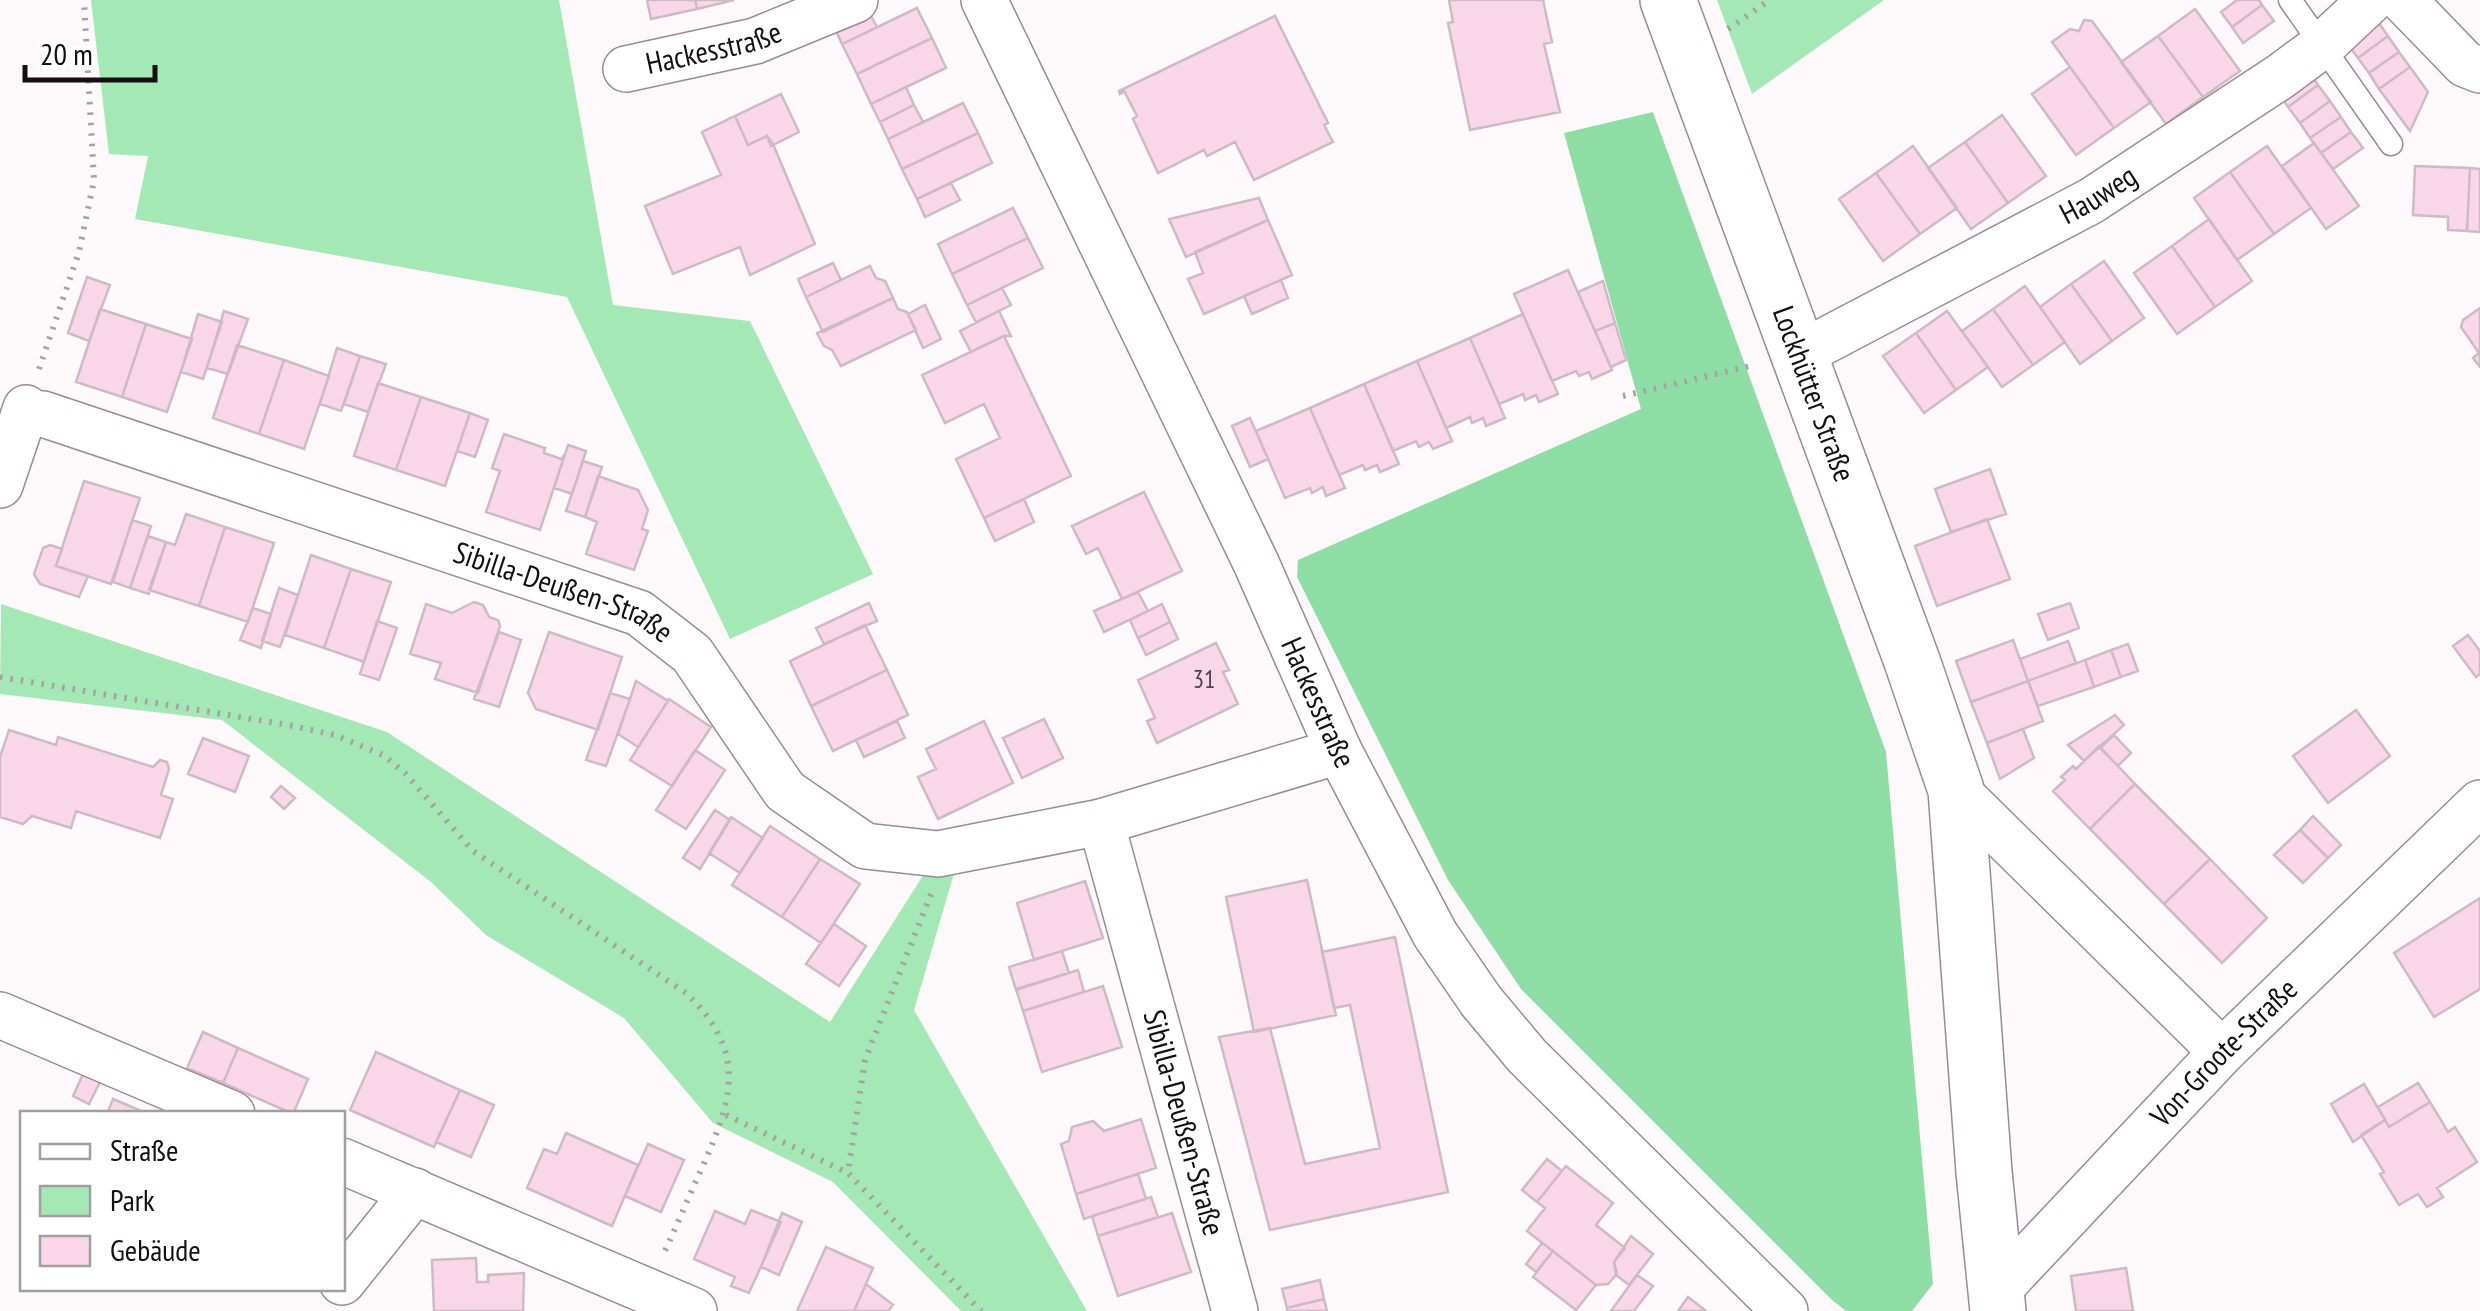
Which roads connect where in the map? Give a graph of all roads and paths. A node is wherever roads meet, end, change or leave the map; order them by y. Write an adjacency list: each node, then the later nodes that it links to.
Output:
1 (84, 0): 14 (path)
2 (854, 0): 9 (street, Hackesstraße)
3 (984, 0): 17 (street, Hackesstraße)
4 (1668, 0): 12 (street, Lockhütter Straße)
5 (2290, 0): 8 (lane)
6 (2371, 0): 8 (street, Hauweg)
7 (2403, 0): 10 (street)
8 (2322, 45): 11 (lane); 12 (street, Hauweg)
9 (626, 69)
10 (2480, 70)
11 (2392, 144)
12 (1772, 356): 13 (path); 18 (street, Lockhütter Straße)
13 (1623, 396)
14 (34, 411): 15 (street); 21 (street, Sibilla-Deußen-Straße)
15 (0, 485)
16 (0, 676): 25 (path)
17 (1339, 751): 20 (street, Sibilla-Deußen-Straße); 37 (street, Hackesstraße)
18 (1956, 790): 23 (street, Lockhütter Straße); 32 (street, Lockhütter Straße)
19 (2480, 804): 23 (street, Von-Groote-Straße)
20 (1101, 822): 21 (street, Sibilla-Deußen-Straße); 36 (street, Sibilla-Deußen-Straße)
21 (938, 854): 27 (path)
22 (0, 1015): 24 (street)
23 (2222, 1052): 32 (street, Von-Groote-Straße)
24 (225, 1111)
25 (726, 1114): 27 (path); 31 (path)
26 (345, 1162): 28 (street)
27 (848, 1172): 35 (path)
28 (415, 1192): 29 (street); 31 (street)
29 (345, 1278)
30 (336, 1291): 33 (street)
31 (648, 1291): 34 (street)
32 (1990, 1305)
33 (319, 1311)
34 (694, 1311)
35 (981, 1311)
36 (1235, 1311)
37 (1785, 1311)

